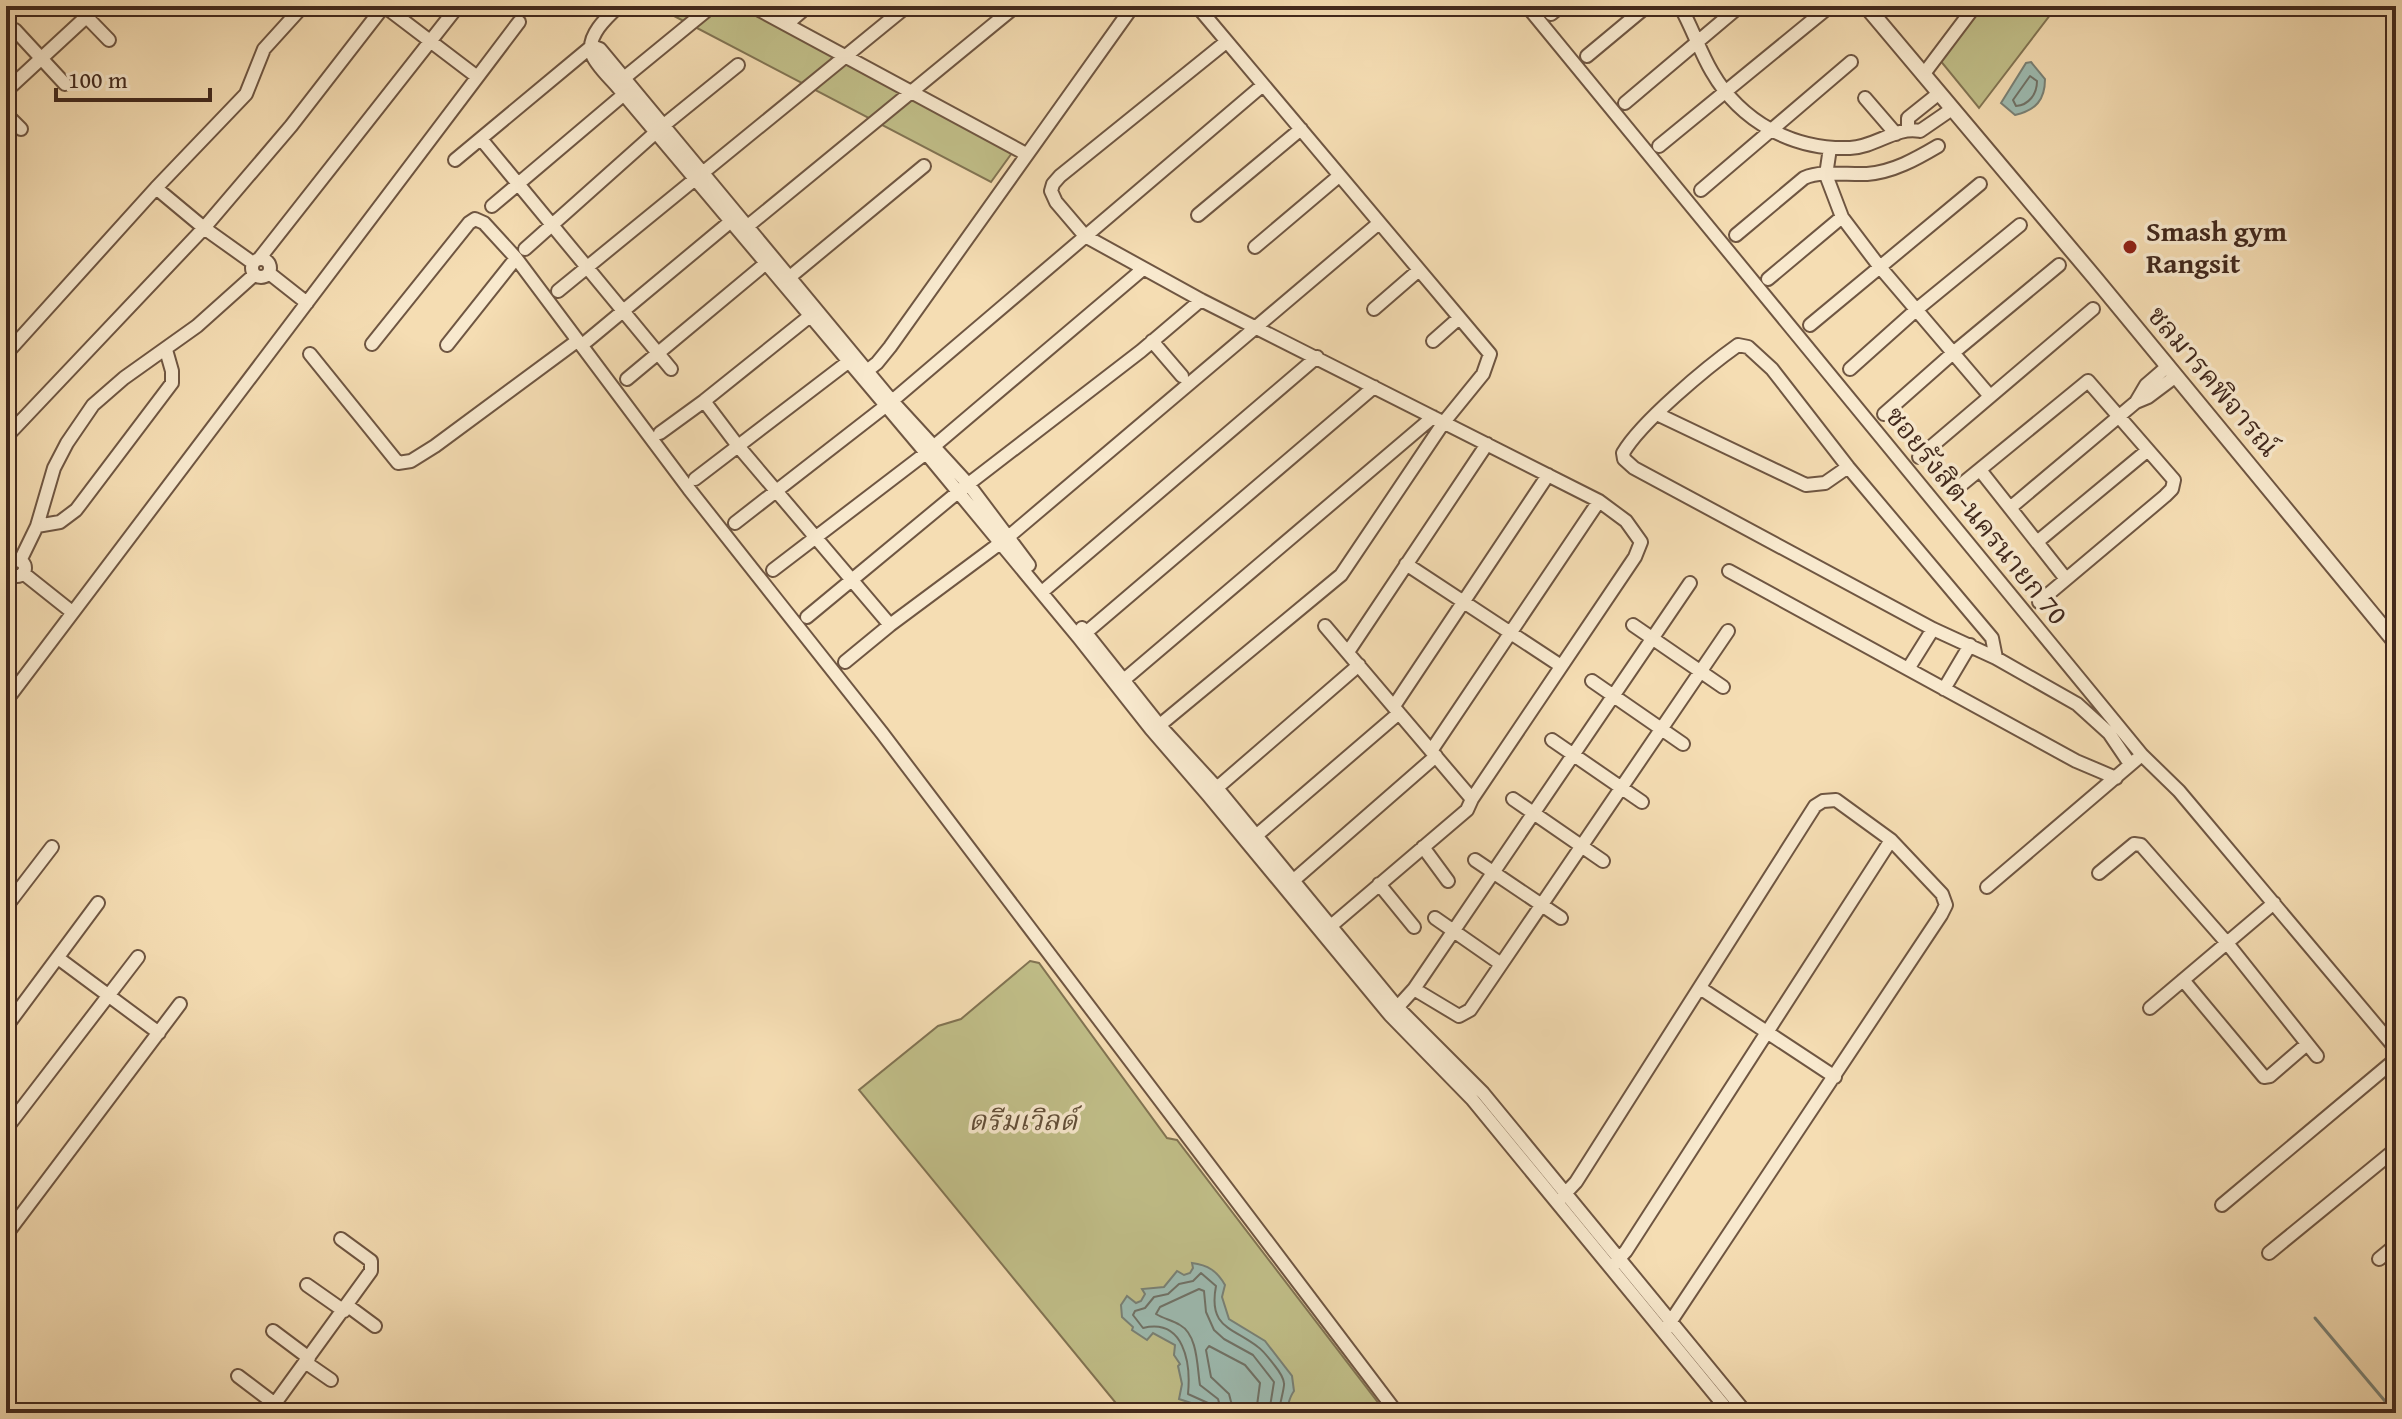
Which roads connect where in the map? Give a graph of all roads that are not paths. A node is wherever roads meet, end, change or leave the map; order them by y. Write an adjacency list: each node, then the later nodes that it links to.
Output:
1 (76, 6): 21 (street)
2 (98, 6): 21 (street)
3 (303, 6): 65 (street)
4 (384, 6): 27 (street); 74 (street)
5 (458, 6): 27 (street)
6 (619, 6): 29 (street)
7 (712, 6): 39 (street)
8 (752, 6): 23 (street)
9 (808, 6): 23 (street)
10 (907, 6): 30 (street)
11 (1016, 6): 42 (street)
12 (1133, 6): 57 (street)
13 (1197, 6): 28 (street)
14 (1527, 6): 189 (street, ซอยรังสิต-นครนายก 70)
15 (1647, 6): 31 (street)
16 (1680, 6): 26 (street)
17 (1740, 6): 26 (street)
18 (1830, 6): 41 (street)
19 (1866, 6): 35 (street, ชลมารคพิจารณ์)
20 (1975, 6): 35 (street)
21 (86, 17): 25 (street); 32 (street)
22 (519, 22): 36 (street)
23 (787, 24): 30 (street)
24 (15, 30): 32 (street)
25 (109, 40)
26 (1699, 40): 41 (street); 45 (street)
27 (429, 42): 36 (street); 82 (street)
28 (1226, 42): 38 (street); 77 (street)
29 (592, 46): 39 (street); 53 (street)
30 (847, 56): 42 (street); 61 (street)
31 (1587, 56)
32 (42, 58): 37 (street); 40 (street)
33 (1851, 62): 51 (street)
34 (738, 65): 48 (street)
35 (1923, 75): 43 (street, ชลมารคพิจารณ์)
36 (476, 76): 91 (street)
37 (65, 84)
38 (1263, 85): 50 (street); 77 (street)
39 (624, 86): 48 (street); 63 (street)
40 (6, 91)
41 (1726, 92): 51 (street); 54 (street)
42 (911, 94): 57 (street); 75 (street)
43 (1938, 94): 46 (street, ชลมารคพิจารณ์); 52 (street)
44 (1865, 98): 52 (street)
45 (1625, 103)
46 (1952, 109): 52 (street); 114 (street, ชลมารคพิจารณ์)
47 (6, 114): 49 (street)
48 (660, 128): 61 (street); 73 (street)
49 (21, 129)
50 (1301, 129): 62 (street); 68 (street)
51 (1770, 131): 56 (street); 66 (street)
52 (1902, 131): 56 (street)
53 (481, 139): 58 (street); 63 (street)
54 (1659, 146)
55 (1938, 146): 60 (street)
56 (1830, 148): 60 (street)
57 (1026, 154): 115 (street)
58 (455, 160)
59 (924, 166): 87 (street)
60 (1826, 175): 69 (street); 76 (street)
61 (700, 176): 70 (street); 84 (street)
62 (1339, 176): 71 (street); 78 (street)
63 (518, 184): 67 (street); 73 (street)
64 (1980, 184): 83 (street)
65 (156, 188): 74 (street); 107 (street)
66 (1701, 190)
67 (492, 206)
68 (1198, 215)
69 (1842, 217): 83 (street); 88 (street)
70 (735, 218): 75 (street); 95 (street)
71 (1379, 223): 86 (street); 99 (street)
72 (2020, 225): 94 (street)
73 (553, 226): 79 (street); 84 (street)
74 (204, 228): 82 (street); 127 (street)
75 (744, 228): 80 (street)
76 (1736, 235)
77 (1085, 236): 85 (street); 121 (street)
78 (1255, 247)
79 (520, 254): 100 (street); 103 (street); 104 (street)
80 (769, 260): 87 (street); 109 (street)
81 (2059, 265): 106 (street)
82 (255, 266): 91 (street); 105 (street)
83 (1879, 266): 94 (street); 98 (street)
84 (588, 268): 89 (street); 95 (street)
85 (1143, 269): 90 (street); 130 (street)
86 (1419, 270): 92 (street); 97 (street)
87 (786, 279): 96 (street); 115 (street)
88 (1768, 279)
89 (558, 291)
90 (1201, 300): 99 (street); 101 (street)
91 (307, 303): 157 (street)
92 (1374, 309)
93 (2093, 309): 119 (street)
94 (1916, 310): 106 (street); 113 (street)
95 (623, 312): 100 (street); 109 (street)
96 (810, 316): 111 (street); 120 (street)
97 (1459, 318): 102 (street); 125 (street)
98 (1810, 325)
99 (1258, 327): 110 (street); 145 (street)
100 (582, 341): 108 (street); 259 (street)
101 (1152, 341): 116 (street); 137 (street)
102 (1433, 341)
103 (372, 344)
104 (447, 345)
105 (166, 350): 143 (street); 143 (street)
106 (1953, 353): 119 (street); 123 (street)
107 (6, 354)
108 (310, 354)
109 (658, 354): 112 (street); 117 (street)
110 (1317, 357): 118 (street); 154 (street)
111 (848, 362): 115 (street); 129 (street)
112 (671, 369)
113 (1850, 369)
114 (2172, 371): 124 (street); 167 (street, ชลมารคพิจารณ์)
115 (864, 373): 121 (street)
116 (1182, 376)
117 (627, 379)
118 (1374, 387): 125 (street); 165 (street)
119 (1989, 395): 132 (street)
120 (704, 401): 126 (street); 129 (street)
121 (889, 403): 130 (street); 139 (street)
122 (1657, 414): 133 (street); 133 (street); 162 (street)
123 (1884, 414)
124 (2119, 416): 131 (street); 134 (street); 141 (street)
125 (1439, 419): 128 (street); 177 (street); 184 (street)
126 (660, 433)
127 (6, 437)
128 (1487, 444): 135 (street); 147 (street)
129 (738, 446): 136 (street); 139 (street)
130 (930, 450): 137 (street); 144 (street)
131 (2148, 450): 146 (street); 151 (street)
132 (1919, 457)
133 (1848, 467): 170 (street)
134 (1980, 470): 138 (street); 141 (street)
135 (1548, 475): 140 (street); 155 (street)
136 (695, 479)
137 (964, 488): 145 (street); 152 (street)
138 (1956, 489)
139 (777, 491): 142 (street); 144 (street)
140 (1599, 501): 164 (street); 173 (street)
141 (2010, 508): 146 (street)
142 (735, 523)
143 (37, 526): 148 (street)
144 (817, 537): 149 (street); 152 (street)
145 (1004, 541): 154 (street); 159 (street)
146 (2037, 542): 151 (street)
147 (1406, 564): 155 (street); 169 (street)
148 (13, 569): 157 (street)
149 (773, 570)
150 (1729, 571): 174 (street)
151 (2066, 579): 156 (street)
152 (854, 580): 158 (street); 159 (street)
153 (1690, 583): 166 (street)
154 (1045, 590): 165 (street)
155 (1463, 602): 164 (street); 182 (street)
156 (2039, 602)
157 (72, 612): 181 (street)
158 (807, 617)
159 (890, 625): 171 (street)
160 (1633, 625): 166 (street)
161 (1325, 626): 169 (street)
162 (1933, 629): 168 (street); 174 (street)
163 (1728, 631): 175 (street)
164 (1511, 633): 173 (street); 187 (street)
165 (1082, 636): 177 (street)
166 (1652, 638): 175 (street); 180 (street)
167 (2396, 643)
168 (1970, 645): 170 (street); 179 (street)
169 (1348, 652): 172 (street)
170 (1996, 658): 190 (street)
171 (845, 662)
172 (1359, 665): 182 (street); 193 (street)
173 (1561, 666): 194 (street)
174 (1908, 669): 179 (street)
175 (1701, 671): 178 (street); 183 (street)
176 (1592, 681): 180 (street)
177 (1120, 683): 184 (street)
178 (1723, 687)
179 (1944, 689): 191 (street)
180 (1612, 696): 183 (street); 188 (street)
181 (6, 701)
182 (1396, 709): 187 (street); 198 (street)
183 (1661, 730): 186 (street); 192 (street)
184 (1151, 731): 193 (street)
185 (1552, 740): 188 (street)
186 (1683, 744)
187 (1433, 754): 194 (street); 208 (street)
188 (1572, 754): 192 (street); 197 (street)
189 (2142, 755): 190 (street); 212 (street, ซอยรังสิต-นครนายก 70)
190 (2130, 764): 191 (street)
191 (2116, 778): 210 (street)
192 (1621, 788): 196 (street); 200 (street)
193 (1213, 792): 198 (street)
194 (1472, 799): 202 (street)
195 (1513, 799): 197 (street)
196 (1642, 802)
197 (1532, 813): 200 (street); 205 (street)
198 (1252, 840): 208 (street)
199 (1891, 840): 225 (street); 232 (street); 238 (street)
200 (1581, 846): 204 (street); 213 (street)
201 (52, 847): 214 (street)
202 (1423, 847): 207 (street); 209 (street)
203 (1475, 860): 205 (street)
204 (1603, 861)
205 (1493, 872): 213 (street); 219 (street)
206 (2099, 873): 220 (street)
207 (1448, 881)
208 (1289, 884): 218 (street)
209 (1379, 884): 217 (street); 218 (street)
210 (1987, 887)
211 (98, 903): 222 (street)
212 (2274, 903): 220 (street); 235 (street, ซอยรังสิต-นครนายก 70)
213 (1542, 904): 216 (street); 223 (street)
214 (6, 907)
215 (1435, 918): 219 (street)
216 (1561, 918)
217 (1414, 927)
218 (1327, 930): 230 (street)
219 (1453, 931): 223 (street); 226 (street)
220 (2227, 943): 224 (street); 234 (street)
221 (138, 957): 227 (street)
222 (58, 958): 227 (street); 231 (street)
223 (1501, 964): 226 (street)
224 (2183, 980): 229 (street); 234 (street)
225 (1700, 988): 232 (street); 241 (street)
226 (1414, 989): 230 (street)
227 (108, 995): 233 (street); 239 (street)
228 (180, 1004): 233 (street)
229 (2150, 1008)
230 (1394, 1012): 241 (street)
231 (6, 1027)
232 (1767, 1032): 238 (street); 248 (street)
233 (159, 1033): 243 (street)
234 (2307, 1044): 236 (street)
235 (2396, 1049)
236 (2317, 1056)
237 (2396, 1059): 242 (street)
238 (1835, 1077): 252 (street)
239 (6, 1129)
240 (2396, 1149): 246 (street)
241 (1560, 1199): 248 (street)
242 (2222, 1205)
243 (9, 1226)
244 (341, 1239): 250 (street)
245 (2396, 1245): 247 (street)
246 (2269, 1253)
247 (2379, 1259)
248 (1614, 1264): 252 (street)
249 (307, 1285): 250 (street)
250 (346, 1309): 251 (street); 254 (street)
251 (375, 1326)
252 (1667, 1327): 257 (street)
253 (273, 1331): 254 (street)
254 (307, 1360): 256 (street); 258 (street)
255 (238, 1376): 258 (street)
256 (331, 1380)
257 (1714, 1384): 260 (street); 261 (street)
258 (272, 1408)
259 (1397, 1413)
260 (1730, 1413)
261 (1746, 1413)

